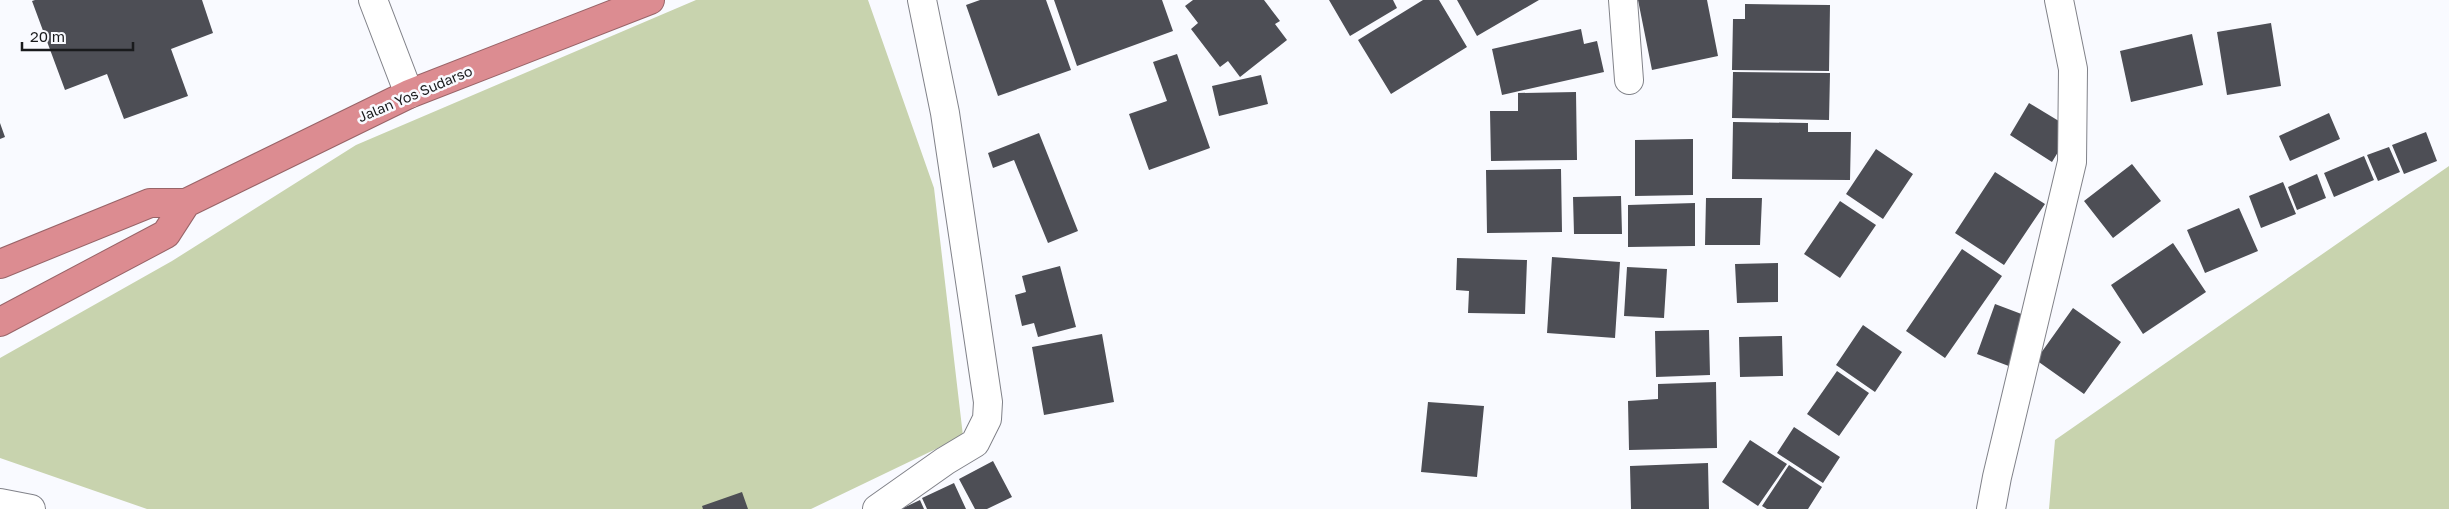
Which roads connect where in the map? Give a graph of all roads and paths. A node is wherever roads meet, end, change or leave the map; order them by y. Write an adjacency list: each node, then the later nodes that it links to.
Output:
1 (373, 0): 7 (street)
2 (650, 0): 7 (highway, Jalan Yos Sudarso)
3 (922, 0): 13 (street)
4 (1623, 0): 6 (street)
5 (2059, 0): 14 (street)
6 (1629, 80)
7 (409, 94): 8 (highway, Jalan Yos Sudarso)
8 (186, 203): 9 (highway, Jalan Yos Sudarso); 10 (highway)
9 (0, 264)
10 (0, 322)
11 (0, 502): 12 (street)
12 (31, 509)
13 (877, 509)
14 (1991, 509)

